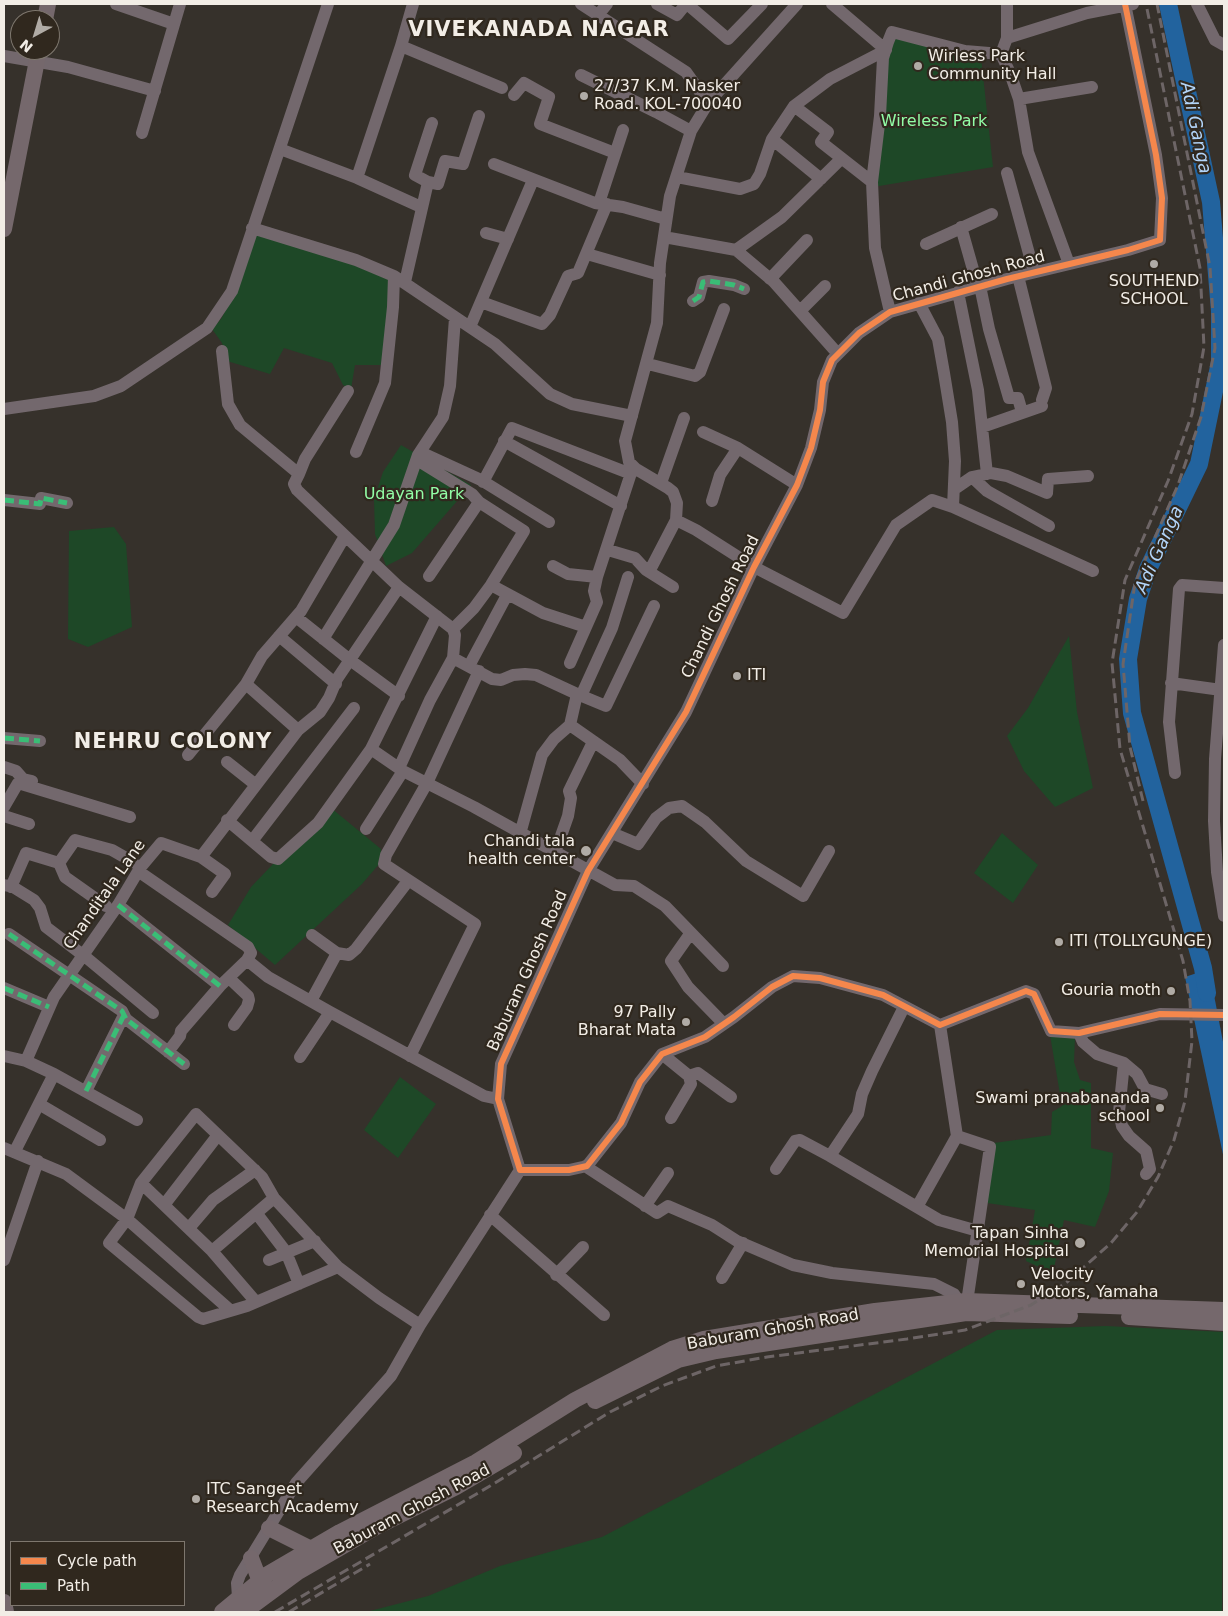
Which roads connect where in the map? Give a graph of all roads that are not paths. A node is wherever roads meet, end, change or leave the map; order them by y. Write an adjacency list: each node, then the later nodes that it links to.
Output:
1 (116, 4): 16 (street)
2 (180, 4): 16 (street)
3 (328, 4): 38 (street)
4 (413, 4): 19 (street)
5 (581, 4): 15 (street)
6 (607, 4): 15 (street)
7 (657, 4): 8 (street)
8 (687, 4): 9 (street)
9 (762, 4)
10 (797, 4): 30 (street)
11 (832, 4): 20 (street)
12 (1006, 4): 17 (street)
13 (1197, 4): 18 (street)
14 (1128, 5): 17 (street, Chandi Ghosh Road); 64 (street, Chandi Ghosh Road)
15 (598, 15): 30 (street)
16 (174, 24): 27 (street)
17 (1007, 38): 21 (street)
18 (1224, 45)
19 (401, 46): 26 (street); 44 (street)
20 (886, 50): 21 (street); 31 (street); 48 (street)
21 (1001, 54): 29 (street)
22 (37, 60): 49 (main road)
23 (49, 60): 27 (street)
24 (581, 76): 35 (street)
25 (1092, 87): 29 (street)
26 (502, 88)
27 (155, 91): 36 (street)
28 (514, 95): 39 (street)
29 (1019, 99): 64 (street)
30 (708, 102): 35 (street)
31 (794, 106): 37 (street); 40 (street)
32 (479, 116): 47 (street)
33 (432, 123): 47 (street)
34 (623, 130): 39 (street)
35 (690, 131): 43 (street)
36 (142, 133)
37 (772, 140): 43 (street); 45 (street)
38 (280, 149): 44 (street); 55 (street)
39 (615, 153): 50 (street)
40 (841, 159): 45 (street); 48 (street)
41 (494, 164): 46 (street)
42 (1007, 173): 65 (street)
43 (676, 177): 53 (street)
44 (357, 178): 51 (street)
45 (821, 179): 62 (street)
46 (533, 180): 50 (street); 59 (street)
47 (428, 182): 51 (street)
48 (872, 182): 80 (street)
49 (8, 186): 56 (main road)
50 (603, 204): 53 (street); 63 (street)
51 (421, 207): 70 (street)
52 (992, 214): 54 (street)
53 (666, 219): 58 (street)
54 (961, 227): 61 (street); 72 (street)
55 (252, 228): 67 (street); 87 (street)
56 (4, 229)
57 (486, 233): 59 (street)
58 (664, 237): 62 (street); 66 (street)
59 (508, 239): 76 (street)
60 (807, 240): 69 (street)
61 (926, 244)
62 (736, 250): 69 (street)
63 (587, 254): 66 (street); 76 (street)
64 (1069, 264): 65 (street, Chandi Ghosh Road)
65 (1034, 272): 68 (street, Chandi Ghosh Road)
66 (660, 275): 85 (street)
67 (394, 276): 70 (street); 95 (street)
68 (1018, 276): 72 (street, Chandi Ghosh Road); 88 (street)
69 (770, 279): 79 (street)
70 (406, 282): 81 (street)
71 (824, 286): 79 (street)
72 (979, 286): 74 (street, Chandi Ghosh Road); 88 (street)
73 (744, 290): 75 (street)
74 (958, 292): 77 (street, Chandi Ghosh Road); 91 (street)
75 (693, 301)
76 (481, 302): 82 (street)
77 (919, 303): 80 (street, Chandi Ghosh Road); 105 (street)
78 (724, 309): 85 (street)
79 (800, 312): 84 (street)
80 (890, 312): 84 (street, Chandi Ghosh Road)
81 (456, 318): 82 (street); 96 (street)
82 (470, 327): 89 (street)
83 (222, 351): 98 (street)
84 (838, 354): 104 (street, Chandi Ghosh Road)
85 (648, 364): 89 (street)
86 (348, 391): 98 (street)
87 (4, 409)
88 (1022, 412): 91 (street)
89 (632, 416): 97 (street)
90 (684, 418): 103 (street)
91 (982, 427): 99 (street)
92 (703, 432): 94 (street)
93 (504, 441): 97 (street); 102 (street); 110 (street)
94 (738, 448): 104 (street); 107 (street)
95 (356, 452)
96 (419, 456): 102 (street); 108 (street); 117 (street)
97 (632, 470): 103 (street); 110 (street)
98 (299, 474): 115 (street)
99 (987, 474): 100 (street); 101 (street)
100 (1088, 476)
101 (972, 477): 105 (street); 114 (street)
102 (484, 482): 113 (street)
103 (661, 483): 112 (street)
104 (797, 485): 119 (street, Chandi Ghosh Road)
105 (956, 488): 111 (street)
106 (4, 500): 109 (street)
107 (712, 501)
108 (479, 502): 122 (street); 125 (street)
109 (67, 503)
110 (621, 506): 116 (street)
111 (953, 507): 119 (street); 120 (street)
112 (676, 520): 119 (street); 121 (street)
113 (549, 522)
114 (1049, 526)
115 (345, 536): 117 (street); 132 (street)
116 (608, 550): 121 (street); 123 (street)
117 (371, 561): 126 (street); 136 (street)
118 (552, 566): 123 (street)
119 (754, 567): 161 (street, Chandi Ghosh Road)
120 (1093, 571)
121 (649, 572): 127 (street)
122 (429, 576)
123 (597, 577): 133 (street)
124 (628, 577): 146 (street)
125 (491, 585): 129 (street); 134 (street)
126 (399, 587): 131 (street); 139 (street)
127 (674, 587)
128 (1224, 588): 142 (street)
129 (507, 595): 133 (street); 141 (street)
130 (654, 606): 146 (street)
131 (437, 616): 134 (street); 147 (street)
132 (296, 617): 135 (street); 136 (street)
133 (586, 627): 140 (street)
134 (453, 629): 138 (street)
135 (280, 636): 143 (street); 144 (street)
136 (323, 639): 139 (street)
137 (1224, 645): 145 (street)
138 (454, 658): 141 (street); 158 (street)
139 (350, 660): 144 (street); 147 (street)
140 (570, 663)
141 (474, 669): 146 (street); 160 (street)
142 (1171, 683): 145 (street); 159 (street)
143 (246, 684): 150 (street); 155 (street)
144 (336, 684): 150 (street)
145 (1222, 686): 177 (street)
146 (579, 695): 149 (street)
147 (399, 696): 154 (street)
148 (354, 708): 170 (street)
149 (570, 725): 153 (street); 169 (street)
150 (298, 730): 162 (street)
151 (4, 738): 152 (street)
152 (40, 741)
153 (593, 742): 161 (street); 172 (street)
154 (371, 749): 158 (street); 170 (street)
155 (188, 755)
156 (227, 762): 162 (street)
157 (4, 767): 163 (street)
158 (401, 770): 160 (street); 167 (street)
159 (1174, 773)
160 (427, 783): 169 (street); 178 (street)
161 (643, 784): 168 (street, Chandi Ghosh Road)
162 (256, 785): 165 (street)
163 (4, 807)
164 (4, 816): 166 (street)
165 (227, 820): 170 (street); 173 (street)
166 (29, 824)
167 (366, 829)
168 (612, 833): 171 (street); 176 (street, Chandi Ghosh Road)
169 (520, 834): 172 (street)
170 (252, 842)
171 (829, 851)
172 (554, 853): 176 (street)
173 (200, 857): 175 (street, Chanditala Lane); 180 (street)
174 (58, 864): 175 (street); 179 (street); 181 (street)
175 (135, 867): 181 (street, Chanditala Lane); 188 (street)
176 (588, 871): 184 (street); 217 (street, Baburam Ghosh Road)
177 (1221, 871): 182 (street)
178 (408, 881): 186 (street); 207 (street)
179 (11, 887): 187 (street)
180 (212, 892)
181 (112, 906): 187 (street, Chanditala Lane); 191 (street)
182 (1224, 916)
183 (9, 934): 190 (street)
184 (690, 934): 189 (street); 200 (street)
185 (312, 935): 186 (street)
186 (337, 952): 193 (street)
187 (83, 954): 190 (street, Chanditala Lane); 197 (street)
188 (247, 960): 191 (street); 193 (street)
189 (723, 966)
190 (68, 975): 194 (street, Chanditala Lane); 198 (street)
191 (224, 982): 201 (street); 204 (street)
192 (4, 988): 194 (street)
193 (311, 1001): 196 (street)
194 (49, 1007): 209 (street, Chanditala Lane)
195 (904, 1007): 200 (street); 202 (street); 225 (street)
196 (330, 1012): 207 (street); 208 (street)
197 (153, 1013)
198 (124, 1015): 204 (street); 214 (street)
199 (1224, 1015): 203 (street)
200 (724, 1024): 205 (street)
201 (234, 1025)
202 (940, 1025): 203 (street); 222 (street)
203 (1079, 1033): 210 (street)
204 (168, 1052): 211 (street)
205 (662, 1054): 213 (street); 227 (street)
206 (4, 1056): 209 (street)
207 (410, 1056): 217 (street)
208 (300, 1057)
209 (26, 1062): 212 (street)
210 (1124, 1062): 215 (street); 232 (street)
211 (184, 1064)
212 (54, 1074): 214 (street); 218 (street)
213 (689, 1076): 216 (street); 219 (street)
214 (86, 1091): 220 (street)
215 (1162, 1094)
216 (731, 1097)
217 (498, 1098): 230 (street, Baburam Ghosh Road)
218 (39, 1104): 223 (street); 224 (street)
219 (671, 1118)
220 (137, 1120)
221 (218, 1135): 229 (street); 233 (street); 235 (street)
222 (957, 1136): 237 (street); 242 (street)
223 (100, 1140)
224 (9, 1150): 226 (street)
225 (830, 1156): 228 (street); 237 (street)
226 (38, 1161): 240 (street); 248 (street)
227 (585, 1166): 230 (street); 236 (street)
228 (776, 1169)
229 (254, 1170): 234 (street); 241 (street)
230 (520, 1170): 239 (street)
231 (668, 1173): 236 (street)
232 (1146, 1174)
233 (141, 1184): 235 (street); 240 (street)
234 (274, 1198): 238 (street); 243 (street)
235 (164, 1205): 241 (street)
236 (645, 1206): 244 (street)
237 (917, 1207): 242 (street)
238 (257, 1214): 246 (street); 247 (street)
239 (490, 1215): 251 (street); 261 (street)
240 (127, 1219): 256 (street); 256 (street)
241 (189, 1228): 246 (street)
242 (978, 1231): 255 (street)
243 (315, 1241): 247 (street); 250 (street)
244 (743, 1243): 252 (street); 255 (street)
245 (583, 1248): 251 (street)
246 (212, 1251): 254 (street)
247 (286, 1252): 249 (street); 253 (street)
248 (4, 1260)
249 (269, 1260)
250 (338, 1267): 253 (street); 261 (street)
251 (556, 1275): 259 (street)
252 (722, 1278)
253 (299, 1284): 254 (street)
254 (256, 1302): 256 (street)
255 (964, 1306): 258 (main road, Baburam Ghosh Road); 264 (main road, Baburam Ghosh Road); 267 (main road, Baburam Ghosh Road)
256 (230, 1310)
257 (1224, 1310): 258 (main road, Baburam Ghosh Road)
258 (1139, 1314): 260 (main road, Baburam Ghosh Road); 262 (street)
259 (604, 1315)
260 (1224, 1324)
261 (420, 1325): 263 (street)
262 (1224, 1331)
263 (269, 1528): 264 (main road); 265 (street)
264 (311, 1549): 266 (main road, Baburam Ghosh Road)
265 (251, 1558): 266 (main road); 268 (street)
266 (260, 1580): 267 (main road); 268 (main road, Baburam Ghosh Road)
267 (266, 1596): 272 (main road, Baburam Ghosh Road)
268 (238, 1597): 271 (main road, Baburam Ghosh Road)
269 (4, 1602): 270 (main road)
270 (6, 1612)
271 (222, 1612)
272 (244, 1612)

